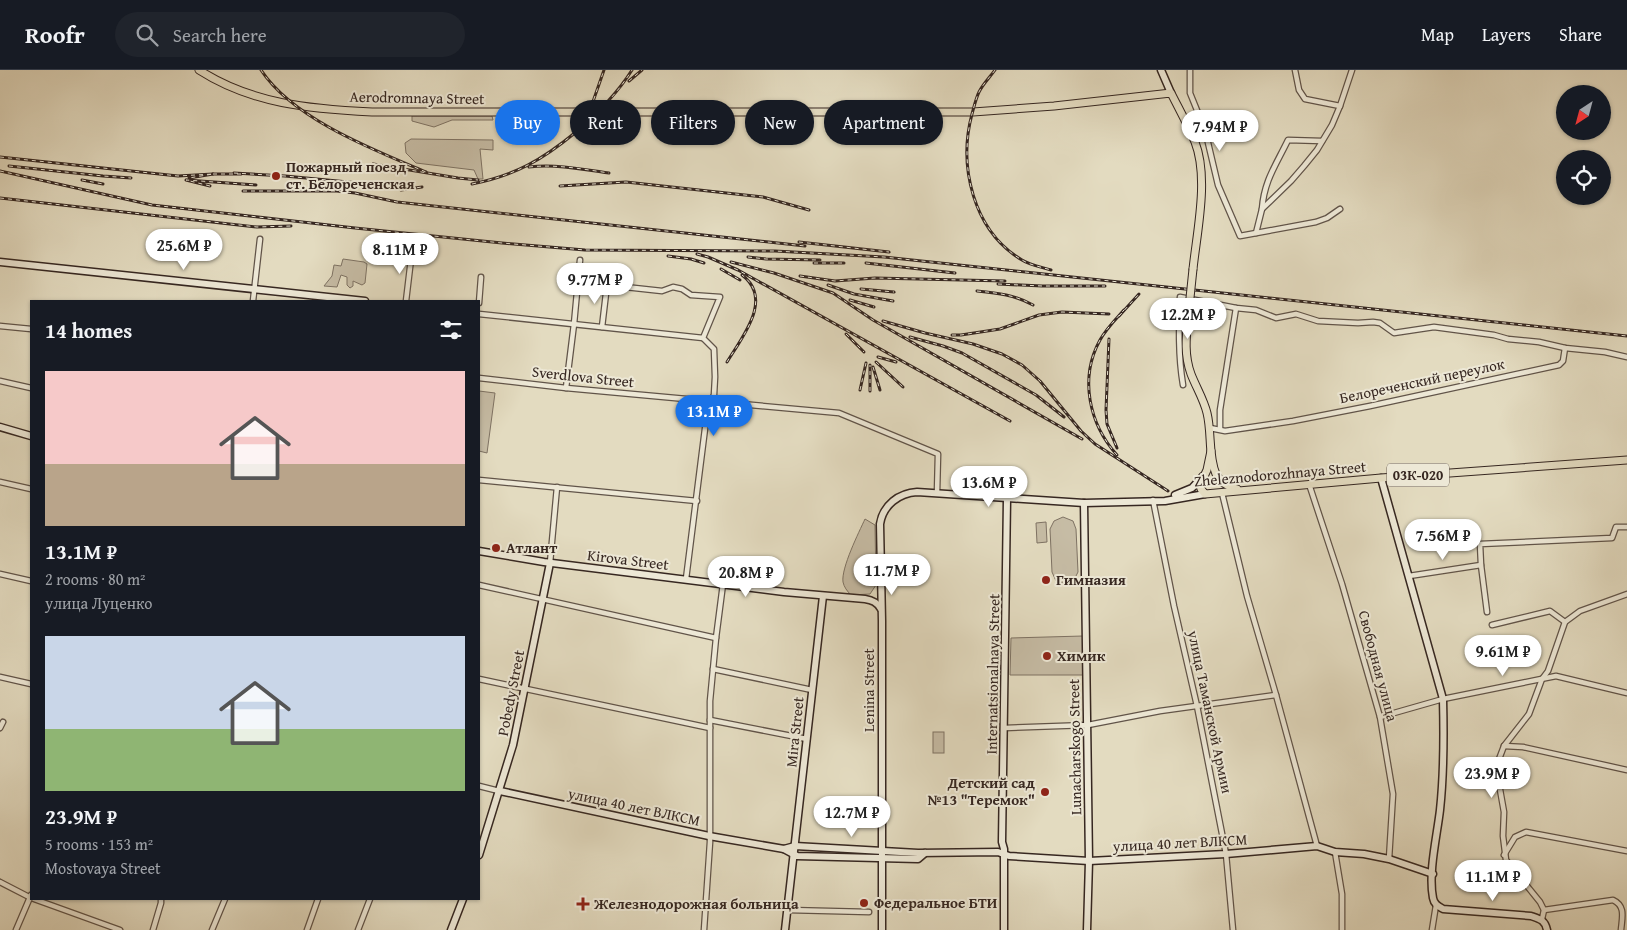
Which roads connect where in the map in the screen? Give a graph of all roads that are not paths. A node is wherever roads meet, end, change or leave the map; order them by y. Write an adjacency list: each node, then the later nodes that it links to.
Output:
1 (199, 70): 6 (main road, Aerodromnaya Street)
2 (1161, 70): 6 (street)
3 (1190, 70): 9 (street)
4 (1295, 70): 7 (street)
5 (1352, 70): 7 (street)
6 (1171, 93): 10 (main road)
7 (1340, 106): 8 (street)
8 (1322, 141): 11 (street); 11 (street)
9 (1211, 157): 10 (street); 13 (street)
10 (1200, 160): 40 (main road, bridge)
11 (1262, 209): 13 (street)
12 (1340, 209): 13 (street)
13 (1256, 233)
14 (260, 239): 19 (street)
15 (412, 251): 22 (street)
16 (580, 260): 26 (street)
17 (0, 262): 19 (street)
18 (481, 277): 23 (street)
19 (254, 290): 20 (street); 21 (street)
20 (253, 300)
21 (355, 300)
22 (406, 300)
23 (479, 300)
24 (1236, 308): 31 (street); 35 (street); 41 (street)
25 (480, 314): 26 (street)
26 (574, 324): 28 (street); 37 (street)
27 (0, 326): 29 (street)
28 (602, 327): 30 (street); 30 (street)
29 (30, 329)
30 (703, 338): 38 (street)
31 (1565, 348): 32 (street); 41 (street, Белореченский переулок)
32 (1627, 357)
33 (480, 378): 37 (street, Sverdlova Street)
34 (0, 382): 36 (street)
35 (1183, 385)
36 (30, 388)
37 (566, 388): 38 (street, Sverdlova Street)
38 (710, 401): 55 (street, Sverdlova Street); 59 (street)
39 (0, 426): 42 (street)
40 (1210, 428): 41 (street, Белореченский переулок); 43 (main road)
41 (1220, 429)
42 (30, 436)
43 (1212, 450): 45 (main road); 46 (main road)
44 (1627, 460): 47 (main road, Zheleznodorozhnaya Street / 03К-020)
45 (1213, 465): 53 (main road); 56 (main road)
46 (1205, 473): 56 (main road); 58 (street)
47 (1381, 478): 50 (main road, Zheleznodorozhnaya Street / 03К-020); 66 (street)
48 (480, 480): 51 (street)
49 (0, 482): 52 (street)
50 (1309, 484): 53 (main road, Zheleznodorozhnaya Street / 03К-020); 92 (street, Свободная улица)
51 (557, 487): 59 (street); 63 (street)
52 (30, 489)
53 (1245, 489): 54 (main road, Zheleznodorozhnaya Street / 03К-020)
54 (1222, 492): 56 (main road, Zheleznodorozhnaya Street / 03К-020); 89 (street)
55 (937, 493): 57 (street, Zheleznodorozhnaya Street); 69 (street, Lenina Street)
56 (1207, 493): 58 (street, Zheleznodorozhnaya Street)
57 (1008, 499): 60 (street, Zheleznodorozhnaya Street); 98 (street, Internatsionalnaya Street)
58 (1153, 500): 60 (street, Zheleznodorozhnaya Street); 91 (street, улица Таманской Армии)
59 (697, 501): 67 (street)
60 (1084, 504): 95 (street, Lunacharskogo Street)
61 (1627, 527): 64 (street)
62 (480, 551): 63 (street, Kirova Street)
63 (550, 563): 67 (street, Kirova Street); 75 (street, Pobedy Street)
64 (1480, 565): 66 (street); 77 (street)
65 (0, 574): 68 (street)
66 (1409, 576): 90 (street)
67 (686, 579): 70 (street, Kirova Street)
68 (30, 581)
69 (881, 583): 74 (street); 76 (street, Lenina Street)
70 (723, 584): 73 (street, Kirova Street); 80 (street)
71 (480, 586): 75 (street)
72 (1627, 594): 78 (street)
73 (823, 596): 74 (street, Kirova Street); 87 (street, Mira Street)
74 (865, 599): 76 (street)
75 (543, 600): 80 (street); 86 (street, Pobedy Street)
76 (881, 610): 108 (street, Lenina Street)
77 (1487, 612)
78 (1565, 622): 79 (street); 83 (street)
79 (1492, 625)
80 (716, 638): 81 (street)
81 (713, 669): 87 (street); 93 (street)
82 (0, 677): 85 (street)
83 (1542, 679): 88 (street); 90 (street); 100 (street)
84 (480, 680): 86 (street)
85 (30, 684)
86 (524, 689): 97 (street); 103 (street, Pobedy Street)
87 (812, 690): 99 (street, Mira Street)
88 (1627, 694)
89 (1276, 695): 91 (street); 106 (street)
90 (1443, 699): 92 (street); 120 (street)
91 (1197, 706): 95 (street); 114 (street, улица Таманской Армии)
92 (1380, 717): 118 (street, Свободная улица)
93 (710, 720): 97 (street); 99 (street)
94 (3, 722): 96 (street)
95 (1088, 724): 98 (street); 119 (street, Lunacharskogo Street)
96 (0, 728)
97 (710, 728): 104 (street)
98 (1006, 728): 111 (street, Internatsionalnaya Street)
99 (807, 739): 105 (street, Mira Street)
100 (1504, 746): 101 (street); 116 (street)
101 (1627, 770)
102 (480, 786): 103 (street, улица 40 лет ВЛКСМ)
103 (500, 791): 104 (street, улица 40 лет ВЛКСМ); 110 (street, Pobedy Street)
104 (709, 836): 107 (street, улица 40 лет ВЛКСМ); 143 (street)
105 (795, 846): 107 (street, улица 40 лет ВЛКСМ); 108 (street, улица 40 лет ВЛКСМ); 115 (street, Mira Street)
106 (1317, 846): 112 (street, улица 40 лет ВЛКСМ); 114 (street, улица 40 лет ВЛКСМ)
107 (784, 850): 115 (street, улица 40 лет ВЛКСМ)
108 (882, 850): 113 (street, улица 40 лет ВЛКСМ); 117 (street, Lenina Street)
109 (1627, 851): 116 (street)
110 (480, 852)
111 (1004, 852): 113 (street, улица 40 лет ВЛКСМ); 119 (street, улица 40 лет ВЛКСМ); 146 (street, Internatsionalnaya Street)
112 (1335, 852): 118 (street, улица 40 лет ВЛКСМ); 149 (street)
113 (925, 853): 117 (street, улица 40 лет ВЛКСМ)
114 (1226, 854): 119 (street, улица 40 лет ВЛКСМ); 148 (street, улица Таманской Армии)
115 (794, 855): 117 (street, улица 40 лет ВЛКСМ); 131 (street, Mira Street)
116 (1504, 855): 132 (street)
117 (882, 859): 145 (street, Lenina Street)
118 (1389, 859): 120 (street, улица 40 лет ВЛКСМ)
119 (1089, 861): 147 (street, Lunacharskogo Street)
120 (1432, 874): 130 (street)
121 (0, 882): 122 (street)
122 (30, 896)
123 (31, 900): 136 (street)
124 (39, 900): 135 (street)
125 (161, 900): 138 (street)
126 (225, 900): 139 (street)
127 (318, 900): 140 (street)
128 (370, 900): 141 (street)
129 (463, 900): 142 (street)
130 (1436, 905): 134 (street); 150 (street)
131 (788, 910): 133 (street); 144 (street, Mira Street)
132 (1544, 910): 134 (street); 152 (street)
133 (868, 912)
134 (1542, 920): 151 (street)
135 (105, 928): 137 (street)
136 (16, 930)
137 (120, 930)
138 (153, 930)
139 (212, 930)
140 (307, 930)
141 (358, 930)
142 (451, 930)
143 (704, 930)
144 (785, 930)
145 (882, 930)
146 (1004, 930)
147 (1087, 930)
148 (1233, 930)
149 (1342, 930)
150 (1432, 930)
151 (1547, 930)
152 (1621, 930)

